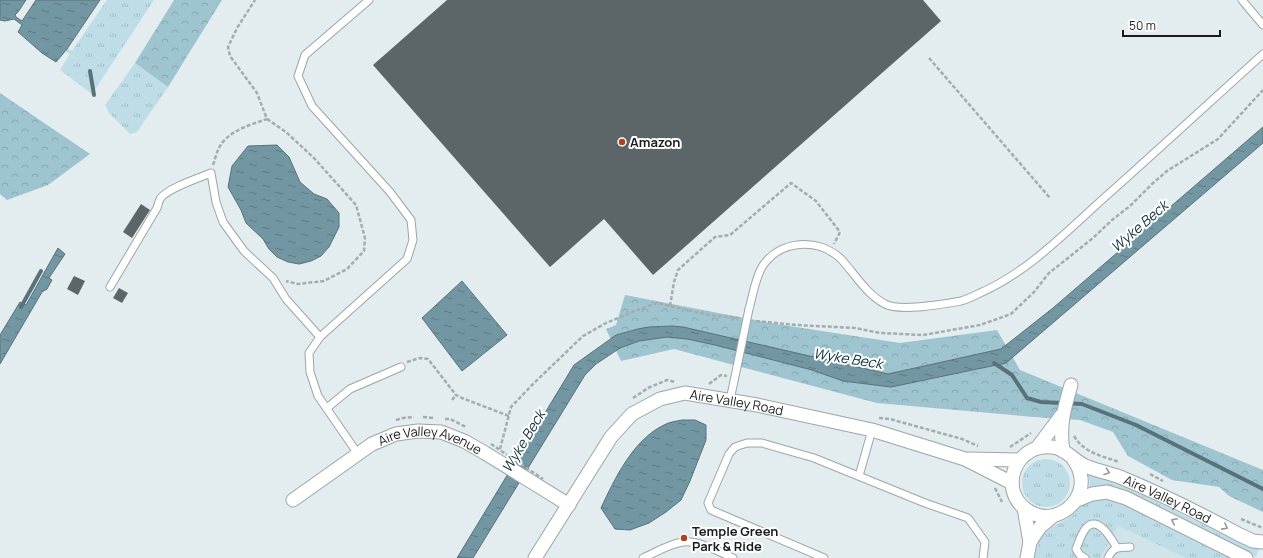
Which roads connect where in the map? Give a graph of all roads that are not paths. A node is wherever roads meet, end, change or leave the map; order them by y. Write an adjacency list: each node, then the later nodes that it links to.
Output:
1 (369, 0): 6 (lane)
2 (1242, 0): 3 (lane)
3 (1263, 25)
4 (1263, 54): 9 (lane, bridge)
5 (110, 287): 6 (lane)
6 (320, 337): 10 (lane)
7 (402, 366): 10 (lane)
8 (1071, 385): 11 (street)
9 (730, 400): 12 (street, Aire Valley Road); 22 (street, Aire Valley Road)
10 (327, 408): 14 (lane)
11 (1063, 412): 13 (street); 15 (street)
12 (872, 430): 16 (street, Aire Valley Road); 18 (lane)
13 (1037, 448): 15 (street, Aire Valley Road); 17 (street)
14 (358, 454): 20 (street, Aire Valley Avenue); 22 (street, Aire Valley Avenue)
15 (1067, 454): 21 (street); 26 (street, Aire Valley Road, one-way to 26)
16 (965, 459): 17 (street, Aire Valley Road); 19 (street, Aire Valley Road)
17 (1019, 460): 19 (street)
18 (858, 476): 32 (lane); 33 (lane)
19 (1012, 483): 23 (street)
20 (292, 500)
21 (1077, 500): 24 (street, Aire Valley Road); 37 (street, Aire Valley Road, one-way to 21)
22 (569, 505): 29 (street, Aire Valley Road)
23 (1024, 508): 24 (street); 25 (street)
24 (1053, 516): 25 (street, Aire Valley Road)
25 (1030, 542): 34 (street)
26 (1263, 542)
27 (1130, 547): 28 (lane)
28 (1117, 548): 35 (lane); 36 (lane)
29 (535, 558)
30 (643, 558): 31 (lane)
31 (733, 558)
32 (824, 558)
33 (983, 558)
34 (1027, 558)
35 (1084, 558)
36 (1108, 558)
37 (1246, 558)

